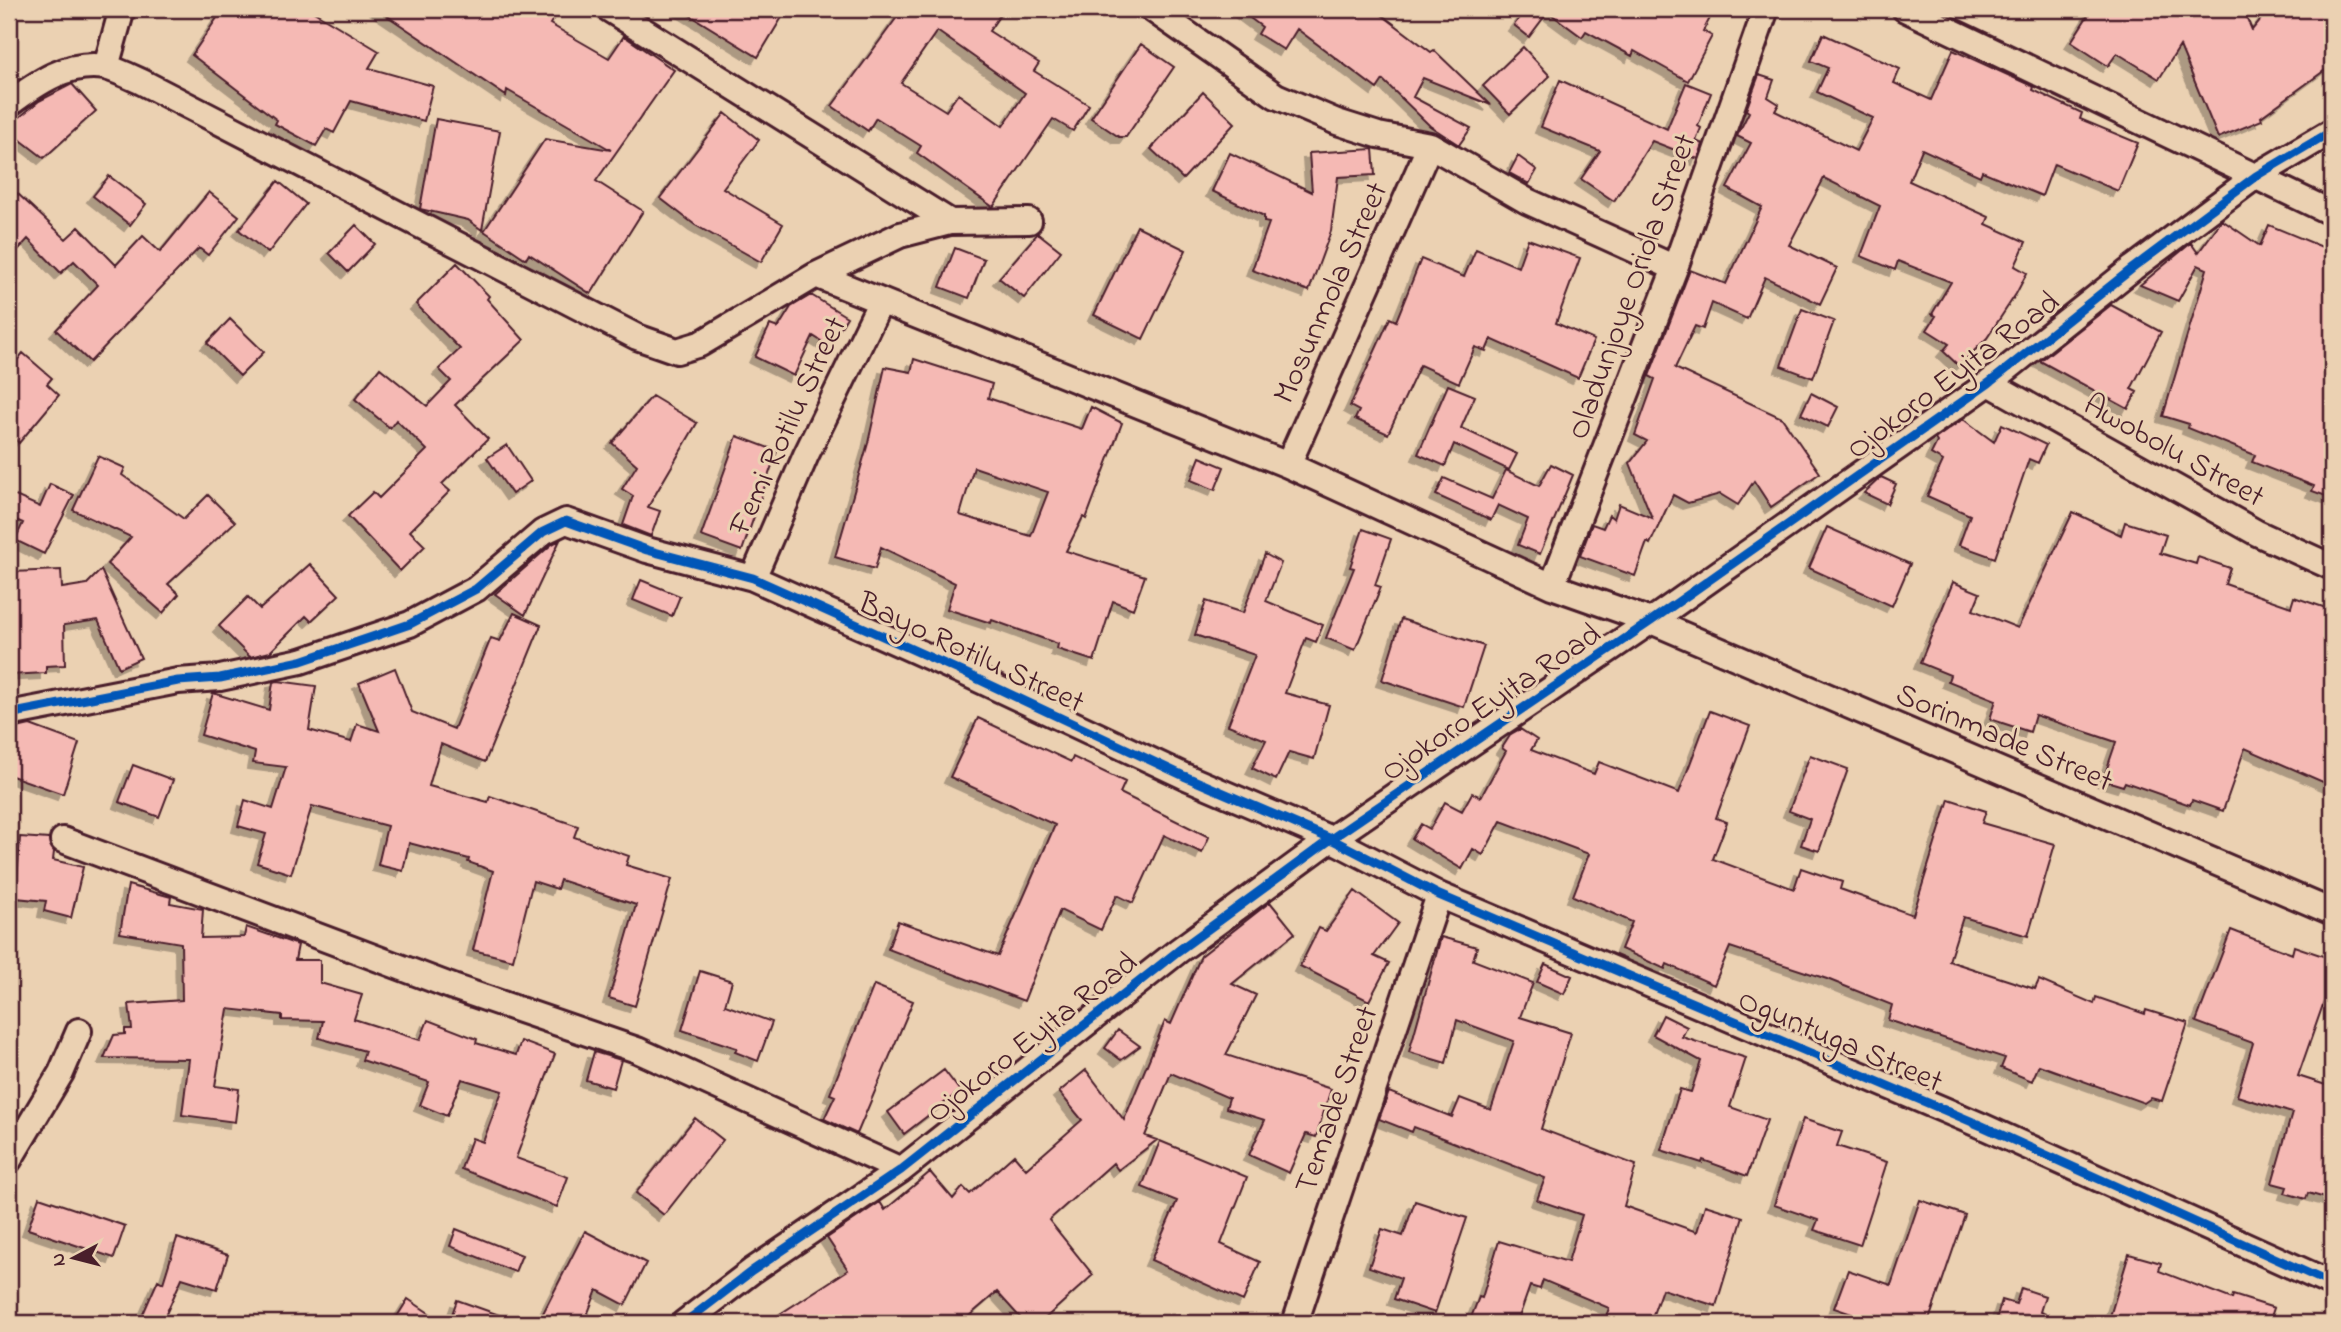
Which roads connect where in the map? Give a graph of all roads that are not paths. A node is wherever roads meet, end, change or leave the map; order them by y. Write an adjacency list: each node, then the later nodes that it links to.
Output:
1 (122, 9): 6 (street)
2 (609, 9): 13 (street)
3 (1152, 9): 9 (street)
4 (1766, 9): 14 (street, Oladunjoye Oriola Street)
5 (1905, 9): 10 (street)
6 (106, 67): 7 (street); 15 (street)
7 (9, 104)
8 (2332, 131): 10 (street, Ojokoro Eyita Road)
9 (1430, 145): 14 (street); 18 (street, Mosunmola Street)
10 (2256, 176): 11 (street); 17 (street, Ojokoro Eyita Road)
11 (2332, 213)
12 (1030, 221): 13 (street)
13 (950, 222): 15 (street)
14 (1675, 268): 21 (street, Oladunjoye Oriola Street)
15 (816, 275): 16 (street, Sorinmade Street)
16 (880, 301): 18 (street, Sorinmade Street); 20 (street, Femi Rotilu Street)
17 (1989, 383): 19 (street, Awobolu Street); 22 (street, Ojokoro Eyita Road)
18 (1289, 465): 21 (street, Sorinmade Street)
19 (2332, 567)
20 (753, 578): 23 (street, Bayo Rotilu Street); 24 (street, Bayo Rotilu Street)
21 (1552, 586): 22 (street, Sorinmade Street)
22 (1651, 621): 24 (street, Ojokoro Eyita Road); 27 (street, Sorinmade Street)
23 (9, 714)
24 (1331, 839): 26 (street, Oguntuga Street); 30 (street, Ojokoro Eyita Road)
25 (63, 840): 30 (street)
26 (1439, 895): 31 (street, Oguntuga Street); 33 (street, Temade Street)
27 (2332, 912)
28 (79, 1031): 29 (street)
29 (9, 1160)
30 (901, 1170): 32 (street, Ojokoro Eyita Road)
31 (2332, 1284)
32 (684, 1323)
33 (1295, 1323)

